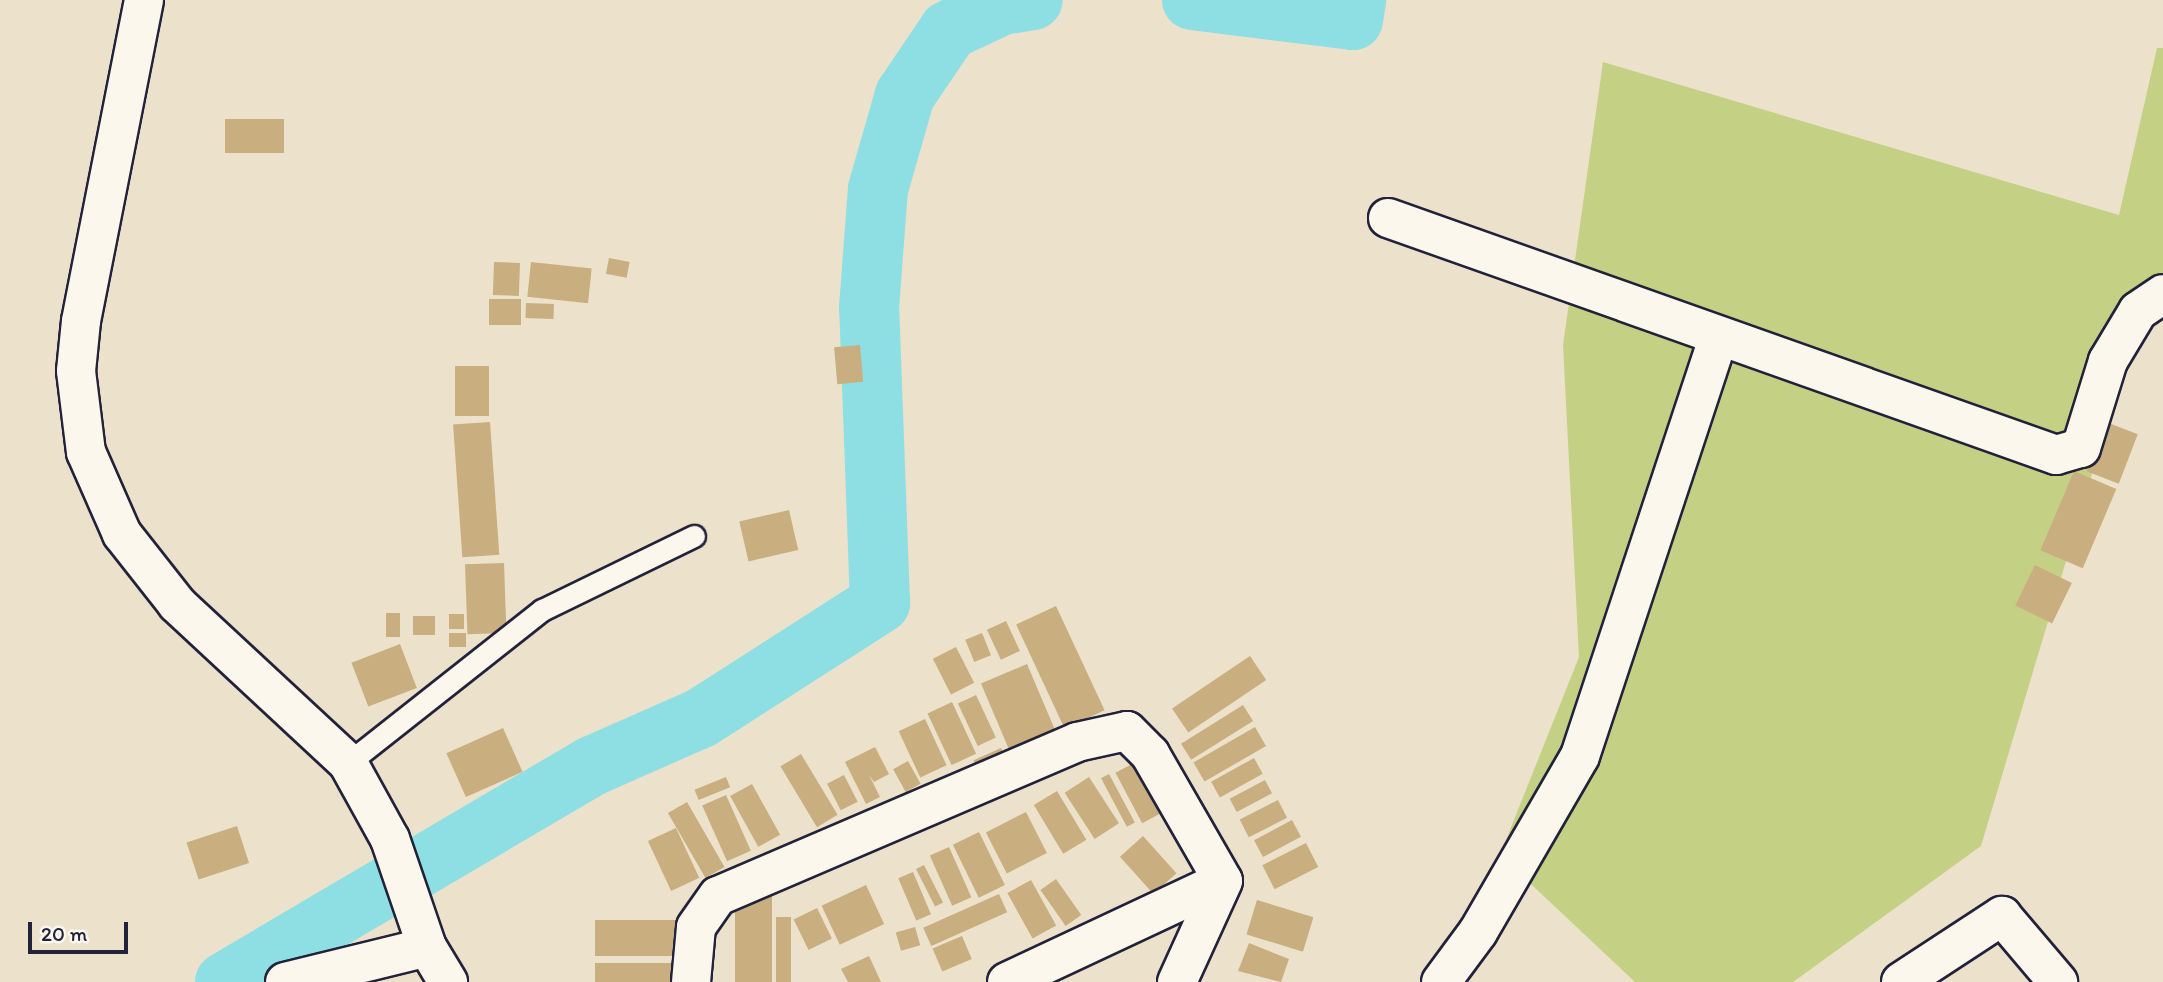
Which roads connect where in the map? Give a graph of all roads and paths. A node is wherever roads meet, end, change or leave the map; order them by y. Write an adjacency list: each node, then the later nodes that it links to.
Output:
1 (144, 0): 6 (street)
2 (1388, 218): 4 (street)
3 (2163, 294): 4 (street)
4 (1719, 336): 14 (street)
5 (694, 536): 6 (lane)
6 (348, 763): 8 (street)
7 (1223, 881): 11 (street); 12 (street); 13 (street)
8 (425, 964): 9 (street); 10 (street)
9 (285, 982)
10 (448, 982)
11 (691, 982)
12 (1007, 982)
13 (1177, 982)
14 (1441, 982)
15 (1900, 982): 16 (street)
16 (2058, 982)

